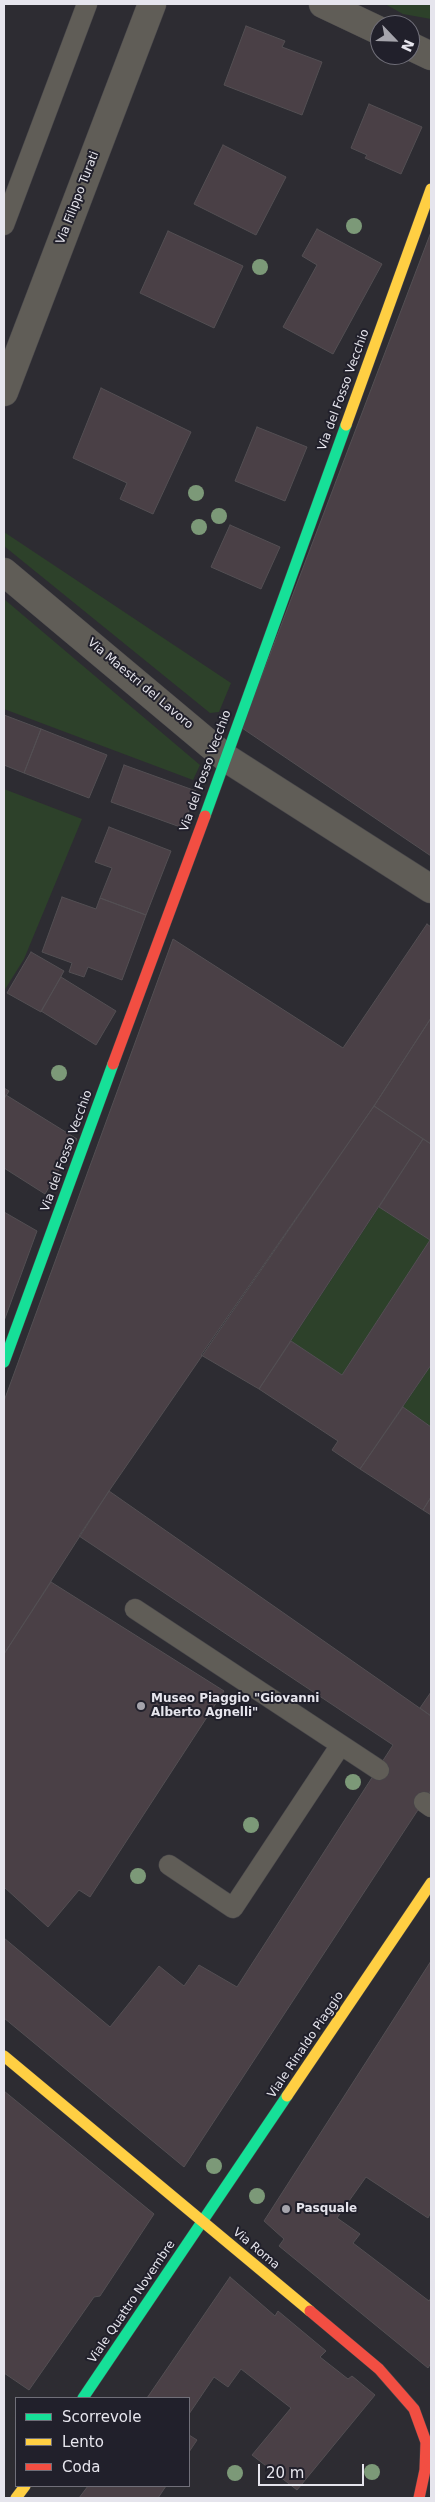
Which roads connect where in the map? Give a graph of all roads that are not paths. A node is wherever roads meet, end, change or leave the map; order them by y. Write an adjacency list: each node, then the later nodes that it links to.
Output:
1 (87, 4): 6 (lane)
2 (152, 4): 7 (street, Via Filippo Turati)
3 (323, 4): 4 (street)
4 (370, 26)
5 (431, 189): 9 (street, Via del Fosso Vecchio)
6 (4, 225)
7 (4, 392)
8 (4, 572): 9 (street, Via Maestri del Lavoro)
9 (226, 758): 10 (street, Via Maestri del Lavoro); 11 (street, Via del Fosso Vecchio)
10 (431, 888)
11 (4, 1362)
12 (135, 1609): 13 (lane)
13 (340, 1746): 14 (lane); 15 (lane)
14 (379, 1770)
15 (169, 1866)
16 (431, 1883): 18 (street, Viale Rinaldo Piaggio)
17 (4, 2056): 18 (street, Via Roma)
18 (203, 2222): 19 (street, Viale Quattro Novembre); 20 (street, Via Roma)
19 (85, 2397)
20 (428, 2439): 23 (street, Via Roma)
21 (24, 2487): 22 (street)
22 (16, 2498)
23 (419, 2498)

